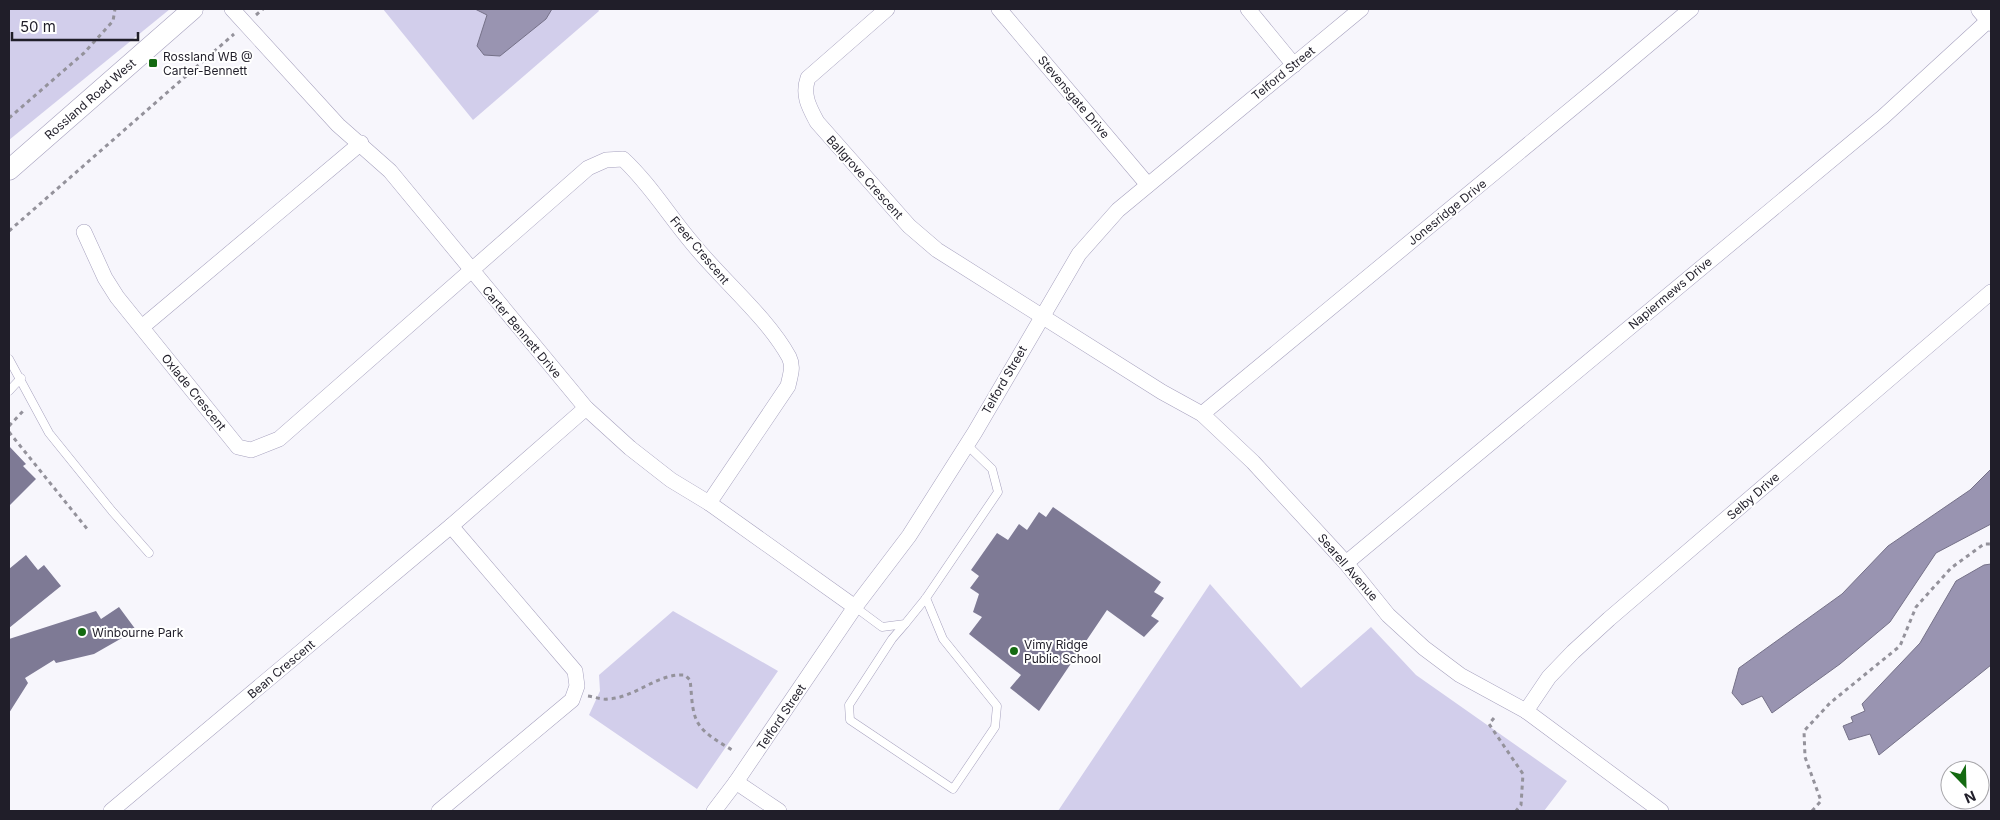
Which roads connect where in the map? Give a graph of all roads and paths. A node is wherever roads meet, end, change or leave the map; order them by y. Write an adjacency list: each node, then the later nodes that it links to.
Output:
1 (115, 9): 12 (path)
2 (193, 9): 14 (main road, Rossland Road West)
3 (232, 9): 13 (street, Carter Bennett Drive)
4 (888, 9): 20 (street, Ballgrove Crescent)
5 (999, 9): 15 (street, Stevensgate Drive)
6 (1248, 9): 11 (street)
7 (1361, 9): 11 (street, Telford Street)
8 (1691, 9): 27 (street, Jonesridge Drive)
9 (1988, 17): 36 (street, Napiermews Drive)
10 (232, 36): 16 (path)
11 (1294, 64): 15 (street, Telford Street)
12 (9, 118)
13 (361, 143): 18 (street, Carter Bennett Drive); 21 (street)
14 (9, 170)
15 (1148, 185): 20 (street, Telford Street)
16 (9, 231)
17 (84, 232): 21 (street, Oxlade Crescent)
18 (470, 269): 21 (street, Oxlade Crescent); 26 (street, Carter Bennett Drive); 31 (street, Freer Crescent)
19 (1991, 292): 41 (street, Selby Drive)
20 (1042, 315): 27 (street, Searell Avenue); 30 (street, Telford Street)
21 (142, 328)
22 (9, 359): 23 (lane)
23 (21, 378): 24 (lane); 25 (lane)
24 (9, 391)
25 (32, 401): 28 (path); 35 (lane)
26 (586, 408): 31 (street, Carter Bennett Drive); 32 (street, Bean Crescent)
27 (1202, 414): 36 (street, Searell Avenue)
28 (9, 426)
29 (9, 432): 33 (path)
30 (966, 444): 37 (lane); 38 (street, Telford Street)
31 (709, 503): 38 (street, Carter Bennett Drive)
32 (451, 526): 40 (street); 45 (street, Bean Crescent)
33 (88, 530)
34 (1991, 544): 51 (path)
35 (149, 553)
36 (1346, 562): 41 (street, Searell Avenue)
37 (926, 598): 39 (lane); 39 (lane)
38 (856, 607): 39 (lane); 44 (street, Telford Street)
39 (905, 624)
40 (574, 693): 43 (path); 46 (street)
41 (1526, 711): 50 (street, Searell Avenue)
42 (1494, 718): 49 (path)
43 (732, 750)
44 (736, 782): 47 (street, Telford Street); 48 (street)
45 (111, 811)
46 (439, 811)
47 (714, 811)
48 (779, 811)
49 (1516, 811)
50 (1661, 811)
51 (1812, 811)

